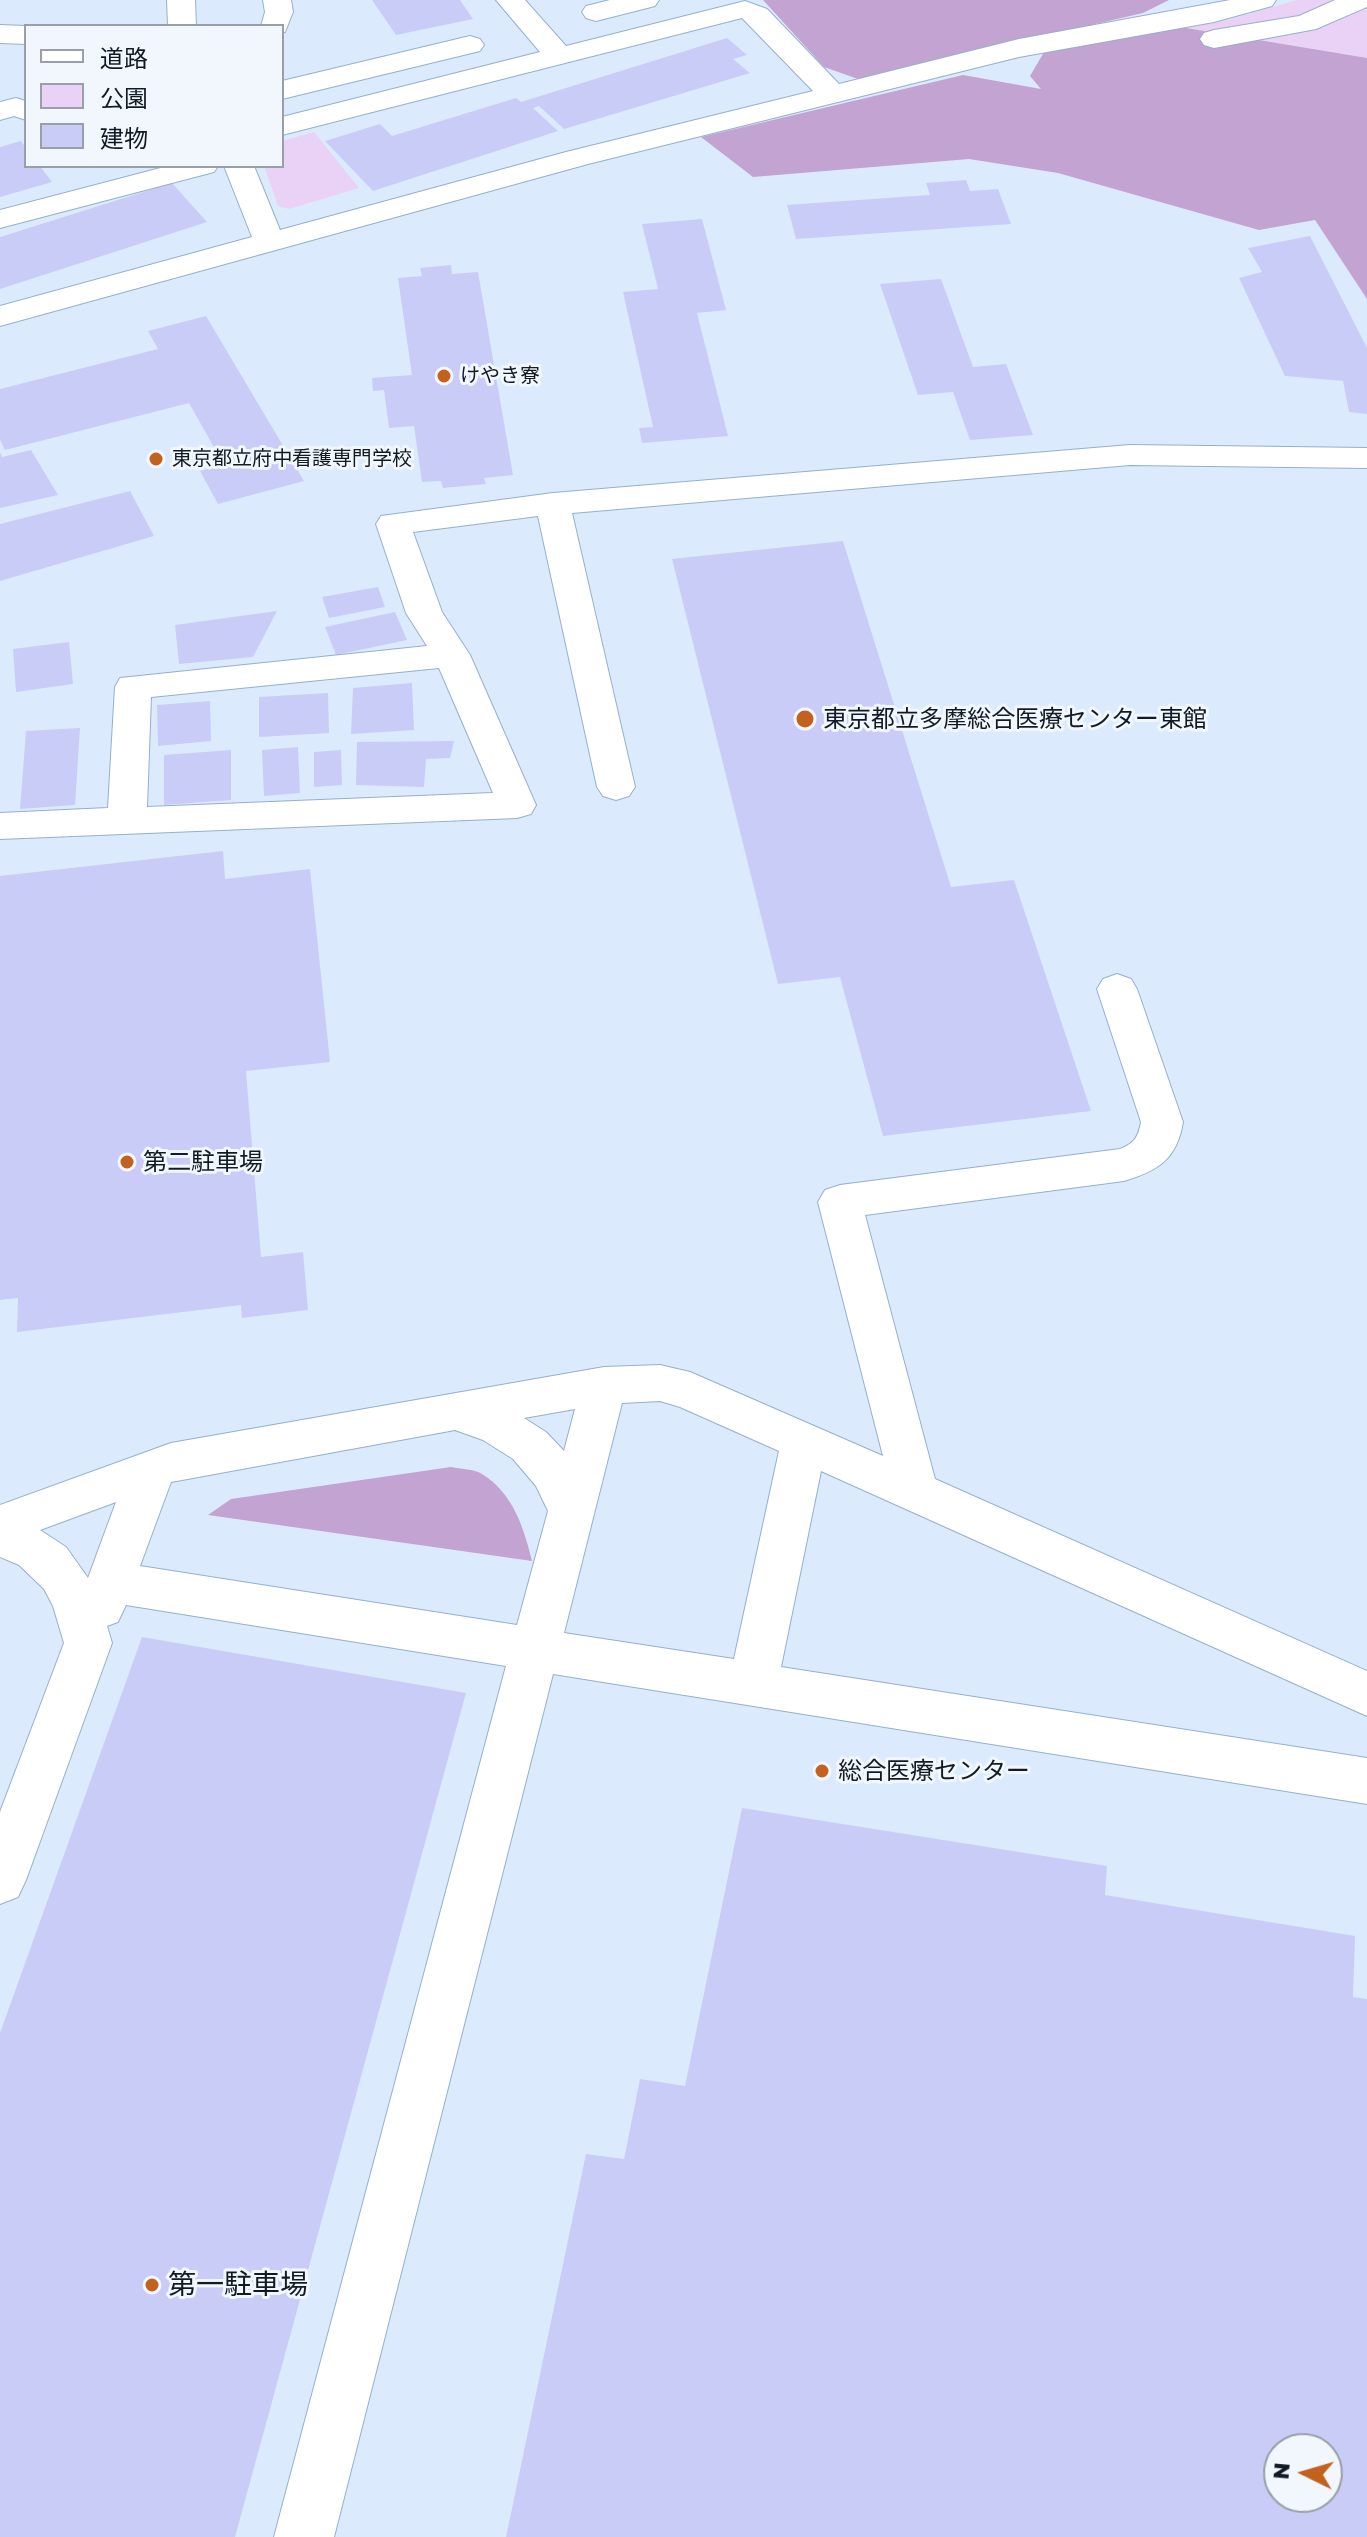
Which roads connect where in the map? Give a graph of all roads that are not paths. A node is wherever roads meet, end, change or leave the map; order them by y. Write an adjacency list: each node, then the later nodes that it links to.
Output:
1 (181, 0): 8 (street)
2 (277, 0): 9 (street)
3 (510, 0): 14 (street)
4 (645, 0): 7 (street)
5 (1262, 0): 10 (street)
6 (1359, 0): 10 (street)
7 (596, 12)
8 (182, 24)
9 (276, 24)
10 (1094, 33): 16 (street)
11 (0, 34): 12 (street)
12 (24, 35)
13 (470, 45): 15 (street)
14 (559, 56): 16 (street); 19 (street)
15 (284, 90)
16 (834, 96): 25 (street)
17 (24, 110): 18 (street)
18 (0, 111)
19 (284, 125)
20 (74, 168): 23 (street)
21 (195, 168): 23 (street)
22 (240, 168): 25 (street)
23 (87, 195): 24 (street)
24 (0, 219)
25 (269, 242): 26 (street)
26 (0, 316)
27 (1367, 458): 28 (street)
28 (553, 504): 29 (street); 30 (street)
29 (452, 655): 31 (street); 31 (street)
30 (616, 787)
31 (127, 819): 32 (street)
32 (0, 826)
33 (1117, 989): 38 (street)
34 (604, 1385): 35 (street); 36 (street); 39 (street)
35 (455, 1412): 37 (street); 39 (street)
36 (804, 1441): 38 (street); 45 (street)
37 (152, 1469): 40 (street); 42 (street)
38 (915, 1492): 46 (street)
39 (571, 1511): 44 (street)
40 (0, 1525)
41 (0, 1537): 43 (street)
42 (111, 1582): 43 (street); 44 (street)
43 (88, 1643): 48 (street)
44 (535, 1650): 45 (street); 49 (street)
45 (753, 1684): 47 (street)
46 (1367, 1694)
47 (1367, 1781)
48 (0, 1880)
49 (304, 2537)

